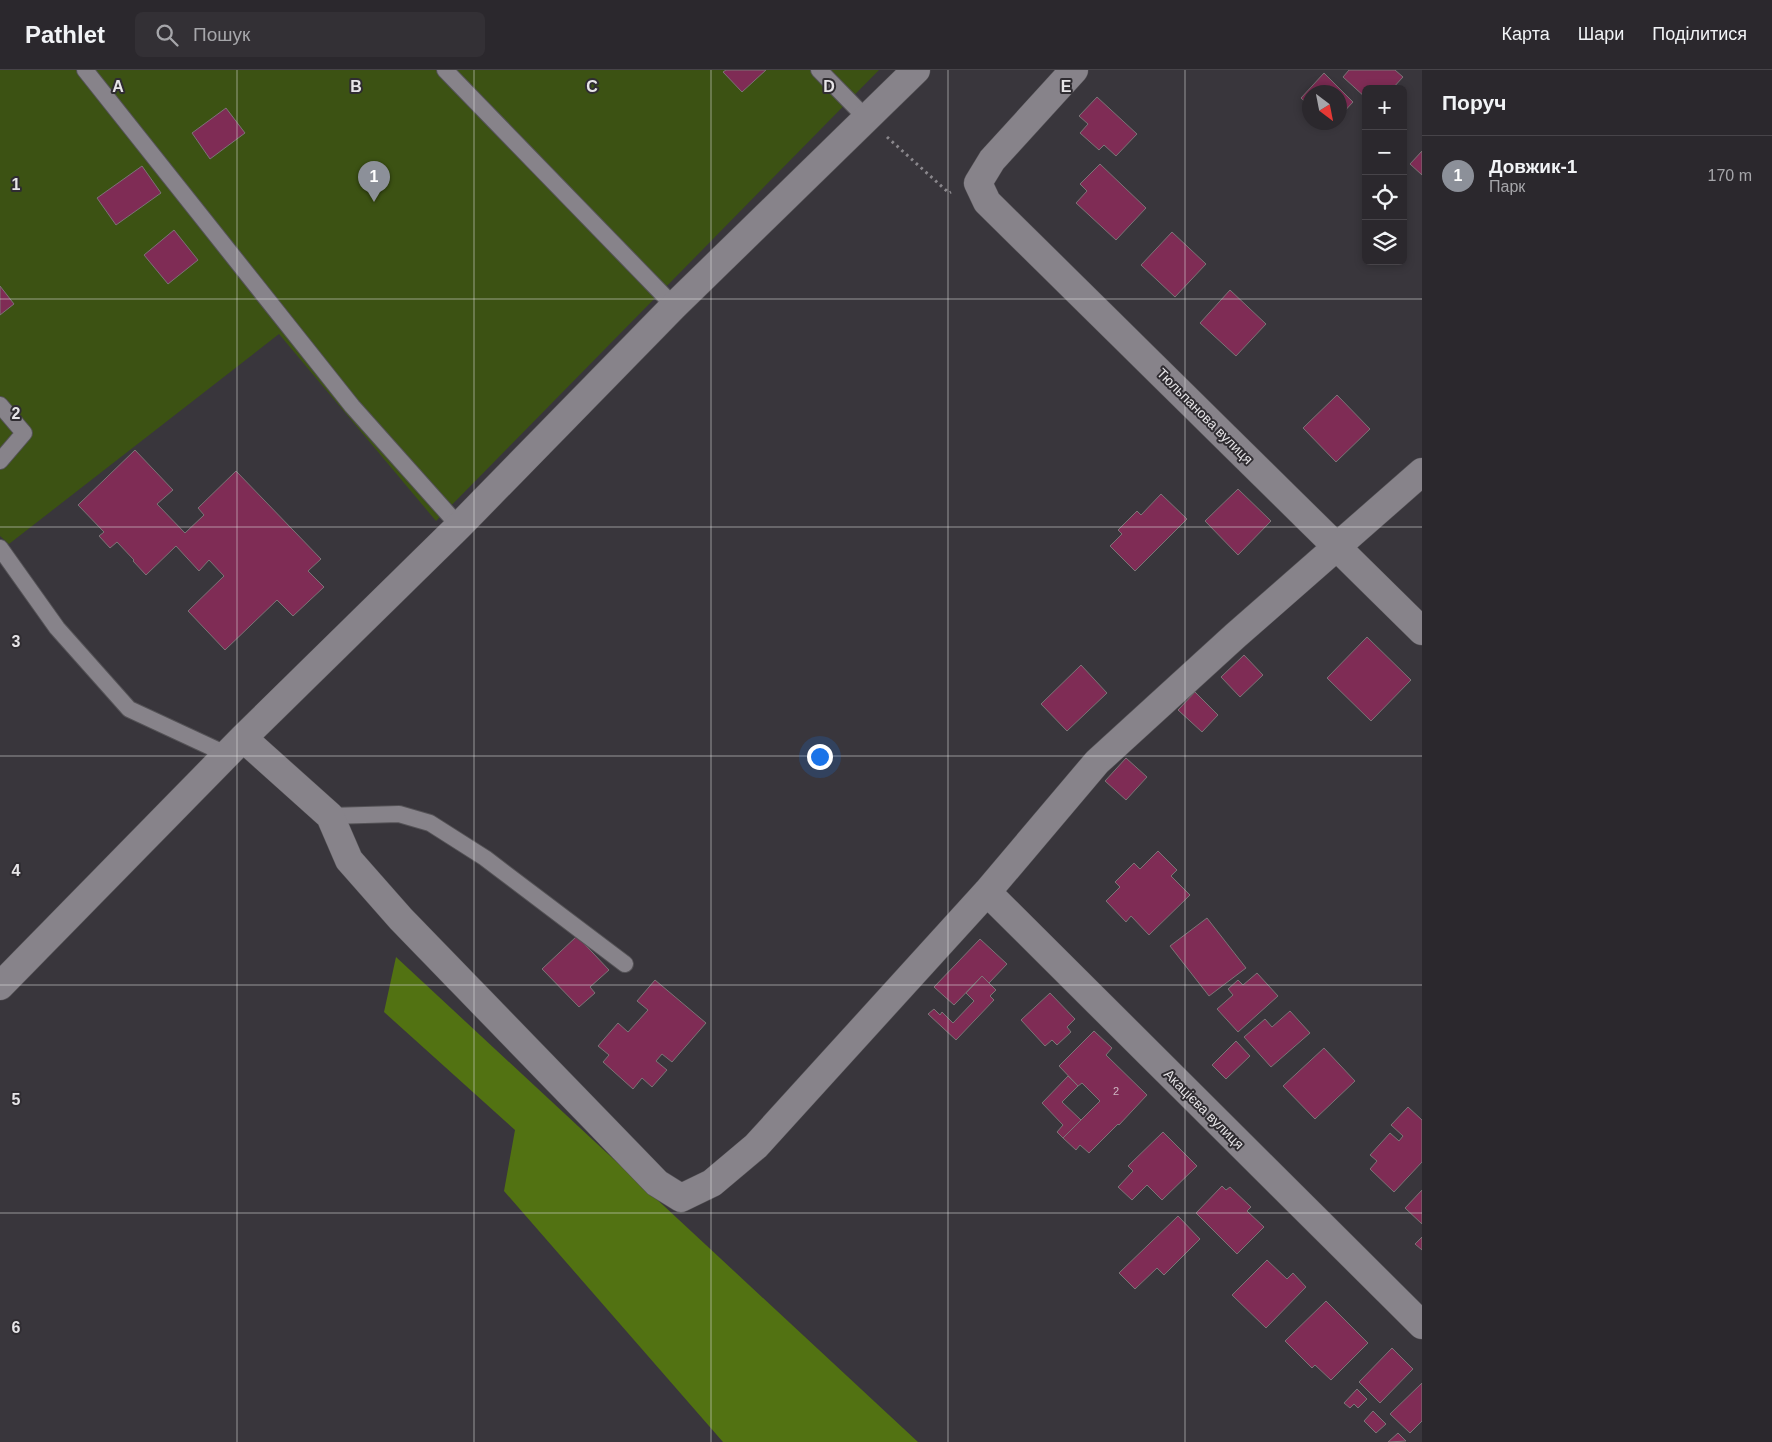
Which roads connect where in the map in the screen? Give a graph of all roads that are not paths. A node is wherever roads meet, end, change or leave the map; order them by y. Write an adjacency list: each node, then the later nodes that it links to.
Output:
1 (86, 70): 11 (lane)
2 (446, 70): 7 (lane)
3 (819, 70): 6 (lane)
4 (916, 70): 6 (street)
5 (1074, 70): 12 (street, Тюльпанова вулиця)
6 (867, 119): 7 (street)
7 (674, 306): 11 (street)
8 (0, 405): 9 (lane)
9 (0, 462)
10 (1422, 472): 12 (street)
11 (459, 526): 15 (street)
12 (1337, 546): 14 (street, Тюльпанова вулиця); 17 (street)
13 (0, 548): 15 (lane)
14 (1422, 631)
15 (236, 747): 16 (street); 19 (street)
16 (330, 816): 17 (street); 18 (lane)
17 (987, 892): 20 (street, Акацієва вулиця)
18 (625, 964)
19 (0, 986)
20 (1422, 1325)

